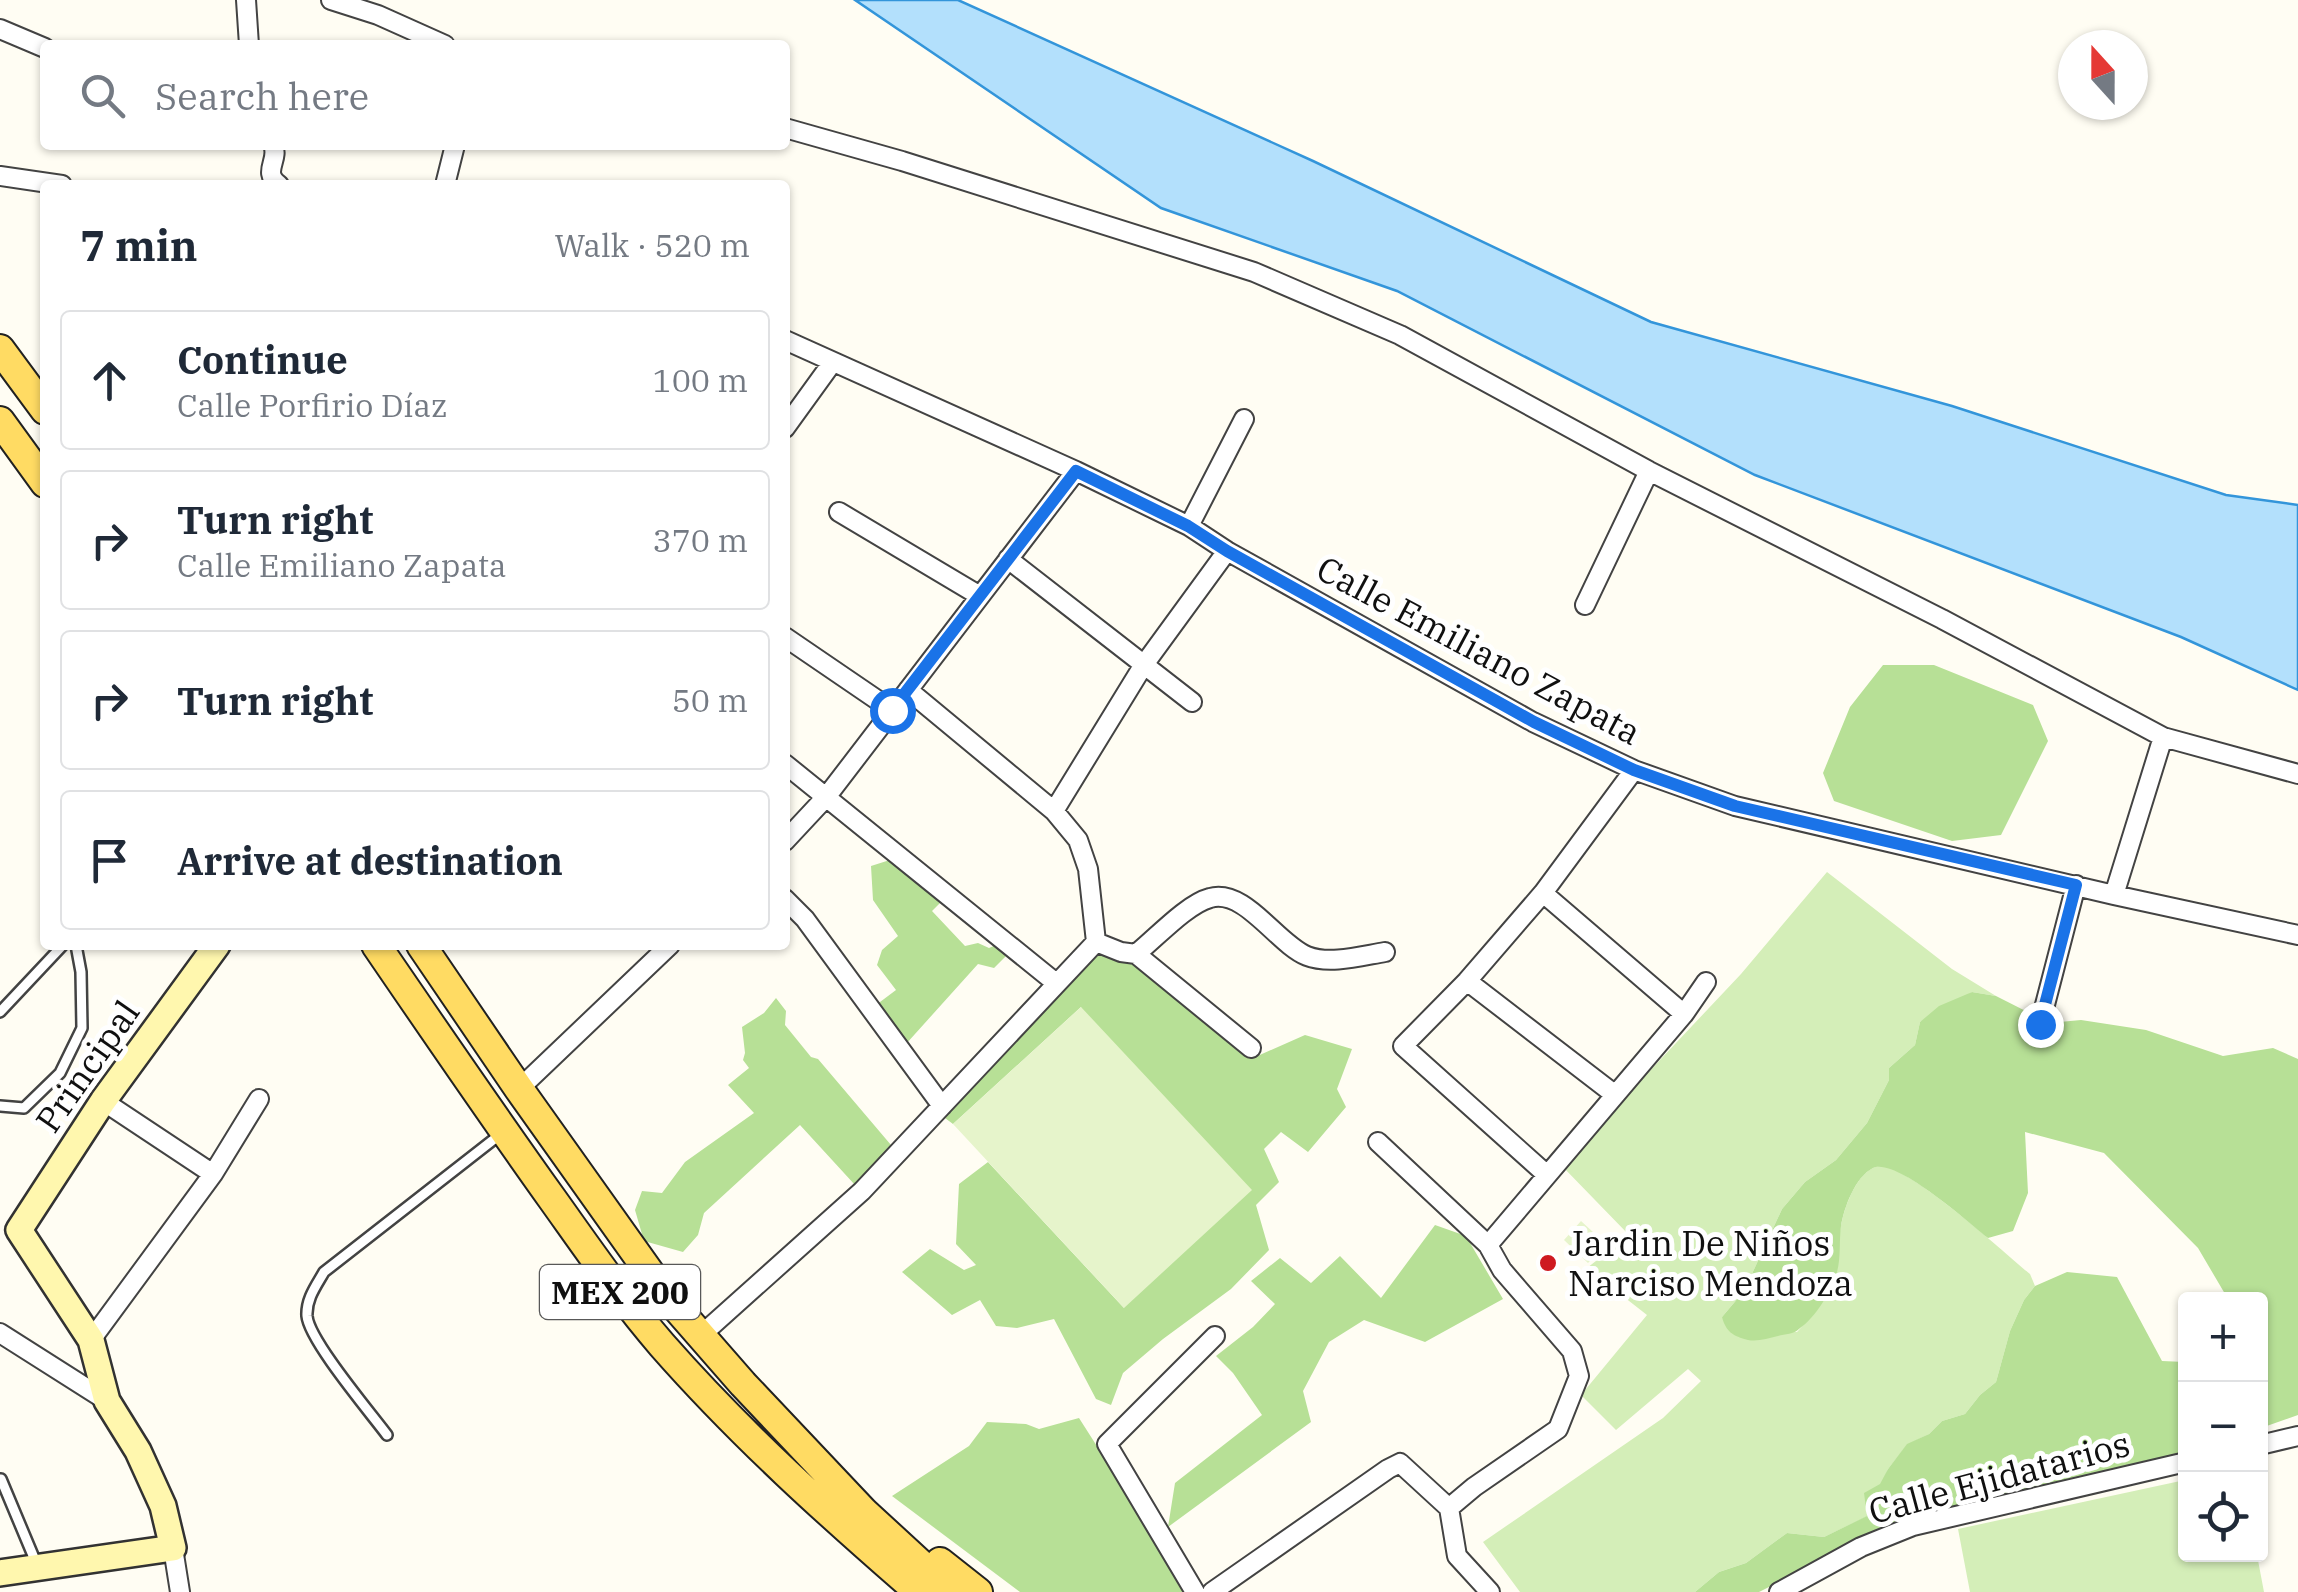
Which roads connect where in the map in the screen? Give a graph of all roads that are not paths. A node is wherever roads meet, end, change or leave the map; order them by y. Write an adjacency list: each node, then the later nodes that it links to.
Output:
1 (246, 0): 4 (street)
2 (331, 0): 5 (street)
3 (0, 29): 6 (street)
4 (249, 40)
5 (434, 40)
6 (40, 46)
7 (790, 129): 22 (street)
8 (275, 150): 11 (street)
9 (454, 150): 12 (street)
10 (0, 176): 13 (street)
11 (272, 180)
12 (446, 180)
13 (40, 182)
14 (790, 342): 16 (street, Calle Emiliano Zapata)
15 (0, 349): 17 (main road)
16 (832, 363): 19 (street); 21 (street, Calle Emiliano Zapata)
17 (40, 403)
18 (1244, 419): 25 (street)
19 (790, 421)
20 (0, 422): 23 (main road)
21 (1076, 471): 25 (street, Calle Emiliano Zapata); 27 (street)
22 (1649, 471): 29 (street); 35 (street)
23 (40, 477)
24 (839, 512): 28 (street)
25 (1188, 526): 26 (street, Calle Emiliano Zapata)
26 (1227, 551): 31 (street); 37 (street, Calle Emiliano Zapata)
27 (1008, 559): 28 (street); 31 (street)
28 (980, 596): 32 (street)
29 (1585, 605)
30 (790, 640): 34 (street)
31 (1144, 666): 33 (street); 40 (street)
32 (908, 690): 34 (street); 40 (street)
33 (1192, 702)
34 (892, 710): 39 (street)
35 (2163, 737): 38 (street); 44 (street)
36 (790, 768): 39 (street)
37 (1634, 770): 42 (street, Calle Emiliano Zapata); 43 (street)
38 (2298, 774)
39 (827, 796): 41 (street); 58 (street)
40 (1054, 811): 47 (street)
41 (790, 836)
42 (2076, 885): 44 (street, Calle Emiliano Zapata); 61 (street)
43 (1543, 893): 56 (street); 60 (street)
44 (2114, 895): 46 (street, Calle Emiliano Zapata)
45 (790, 905): 68 (street)
46 (2298, 935)
47 (1096, 942): 55 (street); 58 (street)
48 (58, 950): 59 (lane)
49 (77, 950): 67 (lane)
50 (213, 950): 66 (street, Principal)
51 (379, 950): 69 (main road, MEX 200)
52 (423, 950): 63 (main road, MEX 200)
53 (665, 950): 63 (street)
54 (1384, 952): 55 (street)
55 (1136, 954): 62 (street)
56 (1468, 981): 64 (street); 72 (street)
57 (1706, 982): 60 (street)
58 (1056, 983): 68 (street)
59 (0, 1012)
60 (1684, 1014): 64 (street)
61 (2040, 1024)
62 (1251, 1048)
63 (518, 1089): 76 (main road, MEX 200)
64 (1614, 1094): 72 (street)
65 (259, 1099): 71 (street)
66 (103, 1101): 71 (street); 73 (street, Principal)
67 (0, 1106)
68 (942, 1106): 76 (street)
69 (504, 1131): 80 (lane); 92 (main road, MEX 200)
70 (1378, 1142): 74 (street)
71 (213, 1174): 78 (street)
72 (1547, 1175): 74 (street)
73 (9, 1224): 78 (street)
74 (1488, 1245): 85 (street)
75 (0, 1333): 79 (street)
76 (700, 1336): 86 (main road, MEX 200)
77 (1215, 1336): 95 (street)
78 (91, 1340): 79 (street)
79 (107, 1401): 87 (street)
80 (387, 1435)
81 (2298, 1436): 82 (street)
82 (2268, 1442)
83 (2178, 1464): 90 (street, Calle Ejidatarios)
84 (0, 1478): 88 (lane)
85 (1449, 1508): 96 (street); 97 (street)
86 (864, 1512): 93 (main road, MEX 200); 94 (main road, MEX 200)
87 (173, 1548): 88 (street); 91 (street)
88 (38, 1568): 89 (street)
89 (0, 1573)
90 (1791, 1589)
91 (180, 1592)
92 (919, 1592)
93 (951, 1592)
94 (978, 1592)
95 (1195, 1592)
96 (1212, 1592)
97 (1490, 1592)

